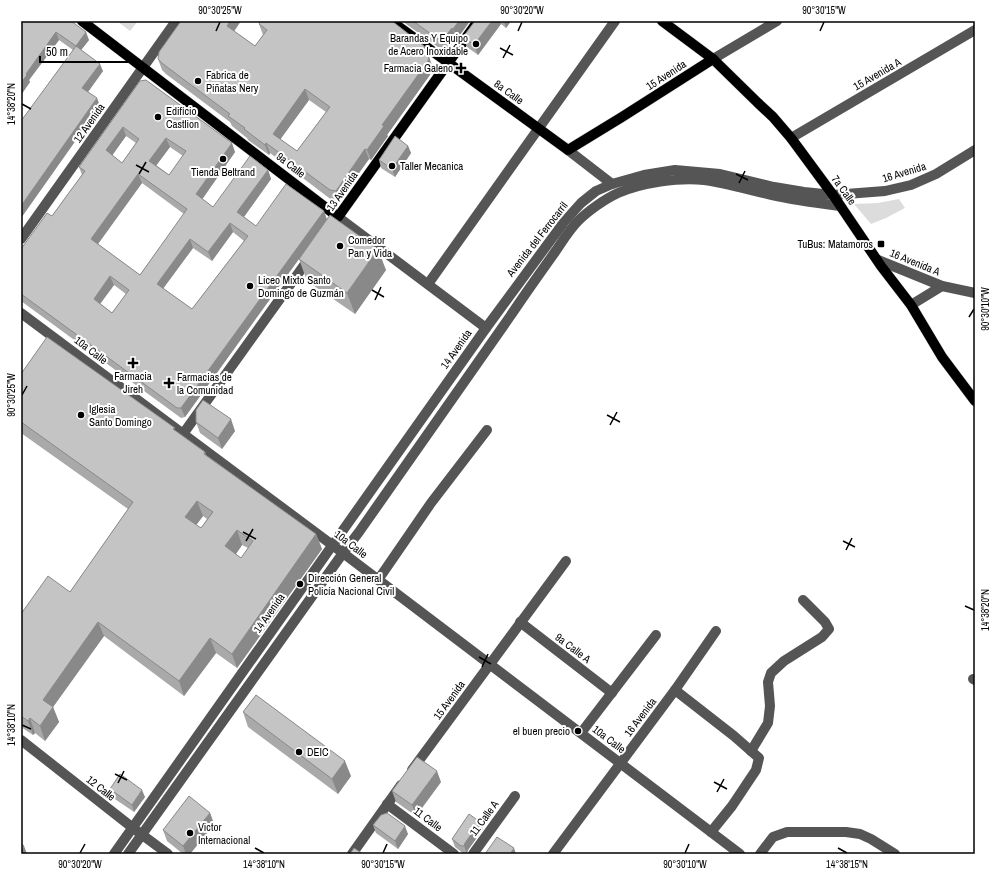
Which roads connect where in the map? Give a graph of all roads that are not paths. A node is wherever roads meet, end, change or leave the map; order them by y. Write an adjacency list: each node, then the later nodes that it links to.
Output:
1 (82, 21): 11 (main road, 9a Calle)
2 (176, 21): 11 (street, 12 Avenida)
3 (391, 21): 10 (main road, 8a Calle)
4 (478, 21): 10 (main road, 13 Avenida)
5 (615, 21): 12 (street)
6 (662, 21): 9 (main road, 7a Calle)
7 (777, 21): 9 (street, 15 Avenida)
8 (975, 30): 13 (street, 15 Avenida A)
9 (713, 59): 13 (main road, 7a Calle); 14 (main road, 15 Avenida)
10 (448, 62): 12 (main road, 8a Calle); 19 (main road, 13 Avenida)
11 (143, 67): 19 (main road, 9a Calle); 21 (street, 12 Avenida)
12 (539, 129): 14 (main road, 8a Calle); 24 (street)
13 (791, 138): 17 (main road, 7a Calle)
14 (568, 150): 16 (street, 8a Calle)
15 (975, 150): 17 (street, 16 Avenida)
16 (612, 184): 17 (street, Avenida del Ferrocarril); 29 (street, Avenida del Ferrocarril)
17 (833, 195): 18 (main road, 7a Calle)
18 (840, 206): 23 (main road, 7a Calle); 34 (street)
19 (338, 217): 20 (street, 13 Avenida); 24 (street, 9a Calle)
20 (329, 230)
21 (21, 239)
22 (315, 249): 32 (street)
23 (878, 260): 25 (street, 16 Avenida A); 27 (main road, 7a Calle)
24 (428, 284): 29 (street, 9a Calle)
25 (942, 286): 26 (street, 16 Avenida A); 27 (street, 16 Avenida A)
26 (975, 292)
27 (911, 305): 30 (main road, 7a Calle)
28 (21, 314): 32 (street, 10a Calle)
29 (486, 328): 33 (street, 14 Avenida)
30 (975, 401)
31 (487, 430): 36 (street)
32 (183, 434): 33 (street, 10a Calle)
33 (332, 545): 34 (street, 10a Calle); 50 (street, 14 Avenida)
34 (343, 552): 36 (street, 10a Calle); 52 (street)
35 (566, 561): 38 (street, 15 Avenida)
36 (378, 580): 41 (street, 10a Calle)
37 (803, 600): 46 (street)
38 (520, 622): 41 (street, 15 Avenida); 43 (street, 9a Calle A)
39 (716, 631): 42 (street, 16 Avenida)
40 (656, 635): 43 (street)
41 (490, 664): 44 (street, 10a Calle); 49 (street, 15 Avenida)
42 (675, 690): 46 (street); 47 (street, 16 Avenida)
43 (612, 693): 44 (street)
44 (581, 733): 47 (street, 10a Calle)
45 (21, 740): 50 (street, 12 Calle)
46 (751, 751): 51 (street)
47 (620, 763): 51 (street, 10a Calle); 59 (street, 16 Avenida)
48 (515, 796): 58 (street, 11 Calle A)
49 (387, 804): 56 (street, 15 Avenida); 57 (street, 11 Calle)
50 (133, 828): 52 (street, 12 Calle); 53 (street, 14 Avenida)
51 (711, 832): 60 (street, 10a Calle)
52 (142, 834): 54 (street); 55 (street, 12 Calle)
53 (114, 854)
54 (128, 854)
55 (168, 854)
56 (352, 854)
57 (454, 854)
58 (473, 854)
59 (553, 854)
60 (740, 854)
61 (760, 854): 62 (street)
62 (895, 854)

